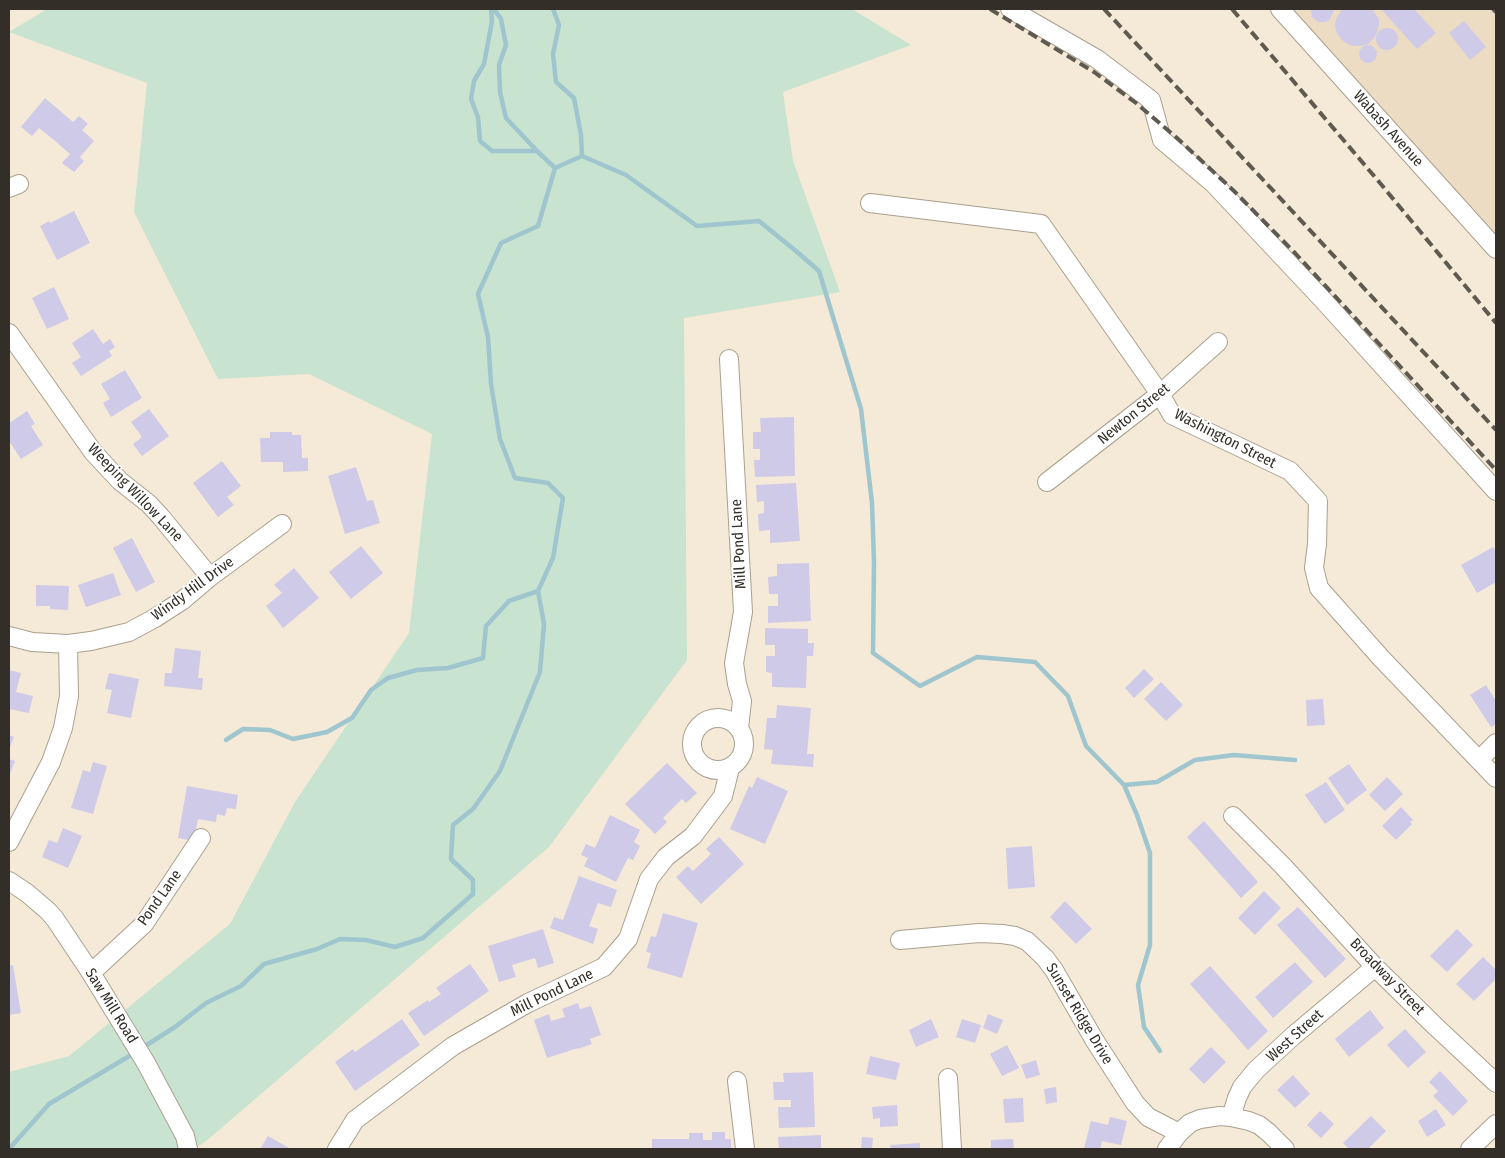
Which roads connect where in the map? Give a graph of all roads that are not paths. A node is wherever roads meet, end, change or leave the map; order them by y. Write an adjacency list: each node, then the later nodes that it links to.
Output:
1 (1010, 9): 10 (street)
2 (1280, 9): 4 (street, Wabash Avenue)
3 (870, 202): 8 (street, Washington Street)
4 (1496, 249)
5 (9, 333): 12 (street, Weeping Willow Lane)
6 (1218, 342): 8 (street, Newton Street)
7 (729, 359): 15 (street, Mill Pond Lane)
8 (1160, 394): 9 (street, Newton Street); 17 (street, Washington Street)
9 (1047, 482)
10 (1496, 491)
11 (282, 524): 12 (street, Windy Hill Drive)
12 (210, 577): 14 (street, Windy Hill Drive)
13 (9, 636): 14 (street, Windy Hill Drive)
14 (68, 644): 22 (street)
15 (739, 728): 18 (street, Mill Pond Lane); 18 (street)
16 (1496, 743): 17 (street)
17 (1479, 760): 19 (street, Washington Street)
18 (730, 768): 34 (street, Mill Pond Lane)
19 (1496, 778)
20 (1233, 816): 25 (street, Broadway Street)
21 (201, 838): 26 (street, Pond Lane)
22 (9, 842)
23 (9, 881): 26 (street, Saw Mill Road)
24 (900, 940): 32 (street, Sunset Ridge Drive)
25 (1375, 967): 29 (street, Broadway Street); 30 (street, West Street)
26 (91, 973): 33 (street, Saw Mill Road)
27 (948, 1078): 36 (street)
28 (737, 1081): 35 (street)
29 (1496, 1083)
30 (1231, 1117): 32 (street); 38 (street)
31 (1496, 1124): 39 (street)
32 (1184, 1128): 37 (street)
33 (188, 1149)
34 (337, 1149)
35 (745, 1149)
36 (952, 1149)
37 (1167, 1149)
38 (1285, 1149)
39 (1470, 1149)

